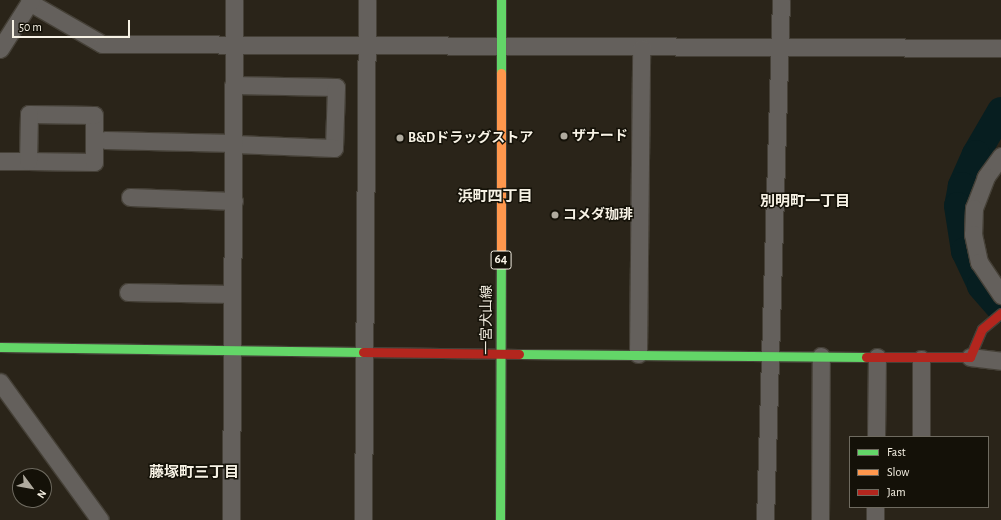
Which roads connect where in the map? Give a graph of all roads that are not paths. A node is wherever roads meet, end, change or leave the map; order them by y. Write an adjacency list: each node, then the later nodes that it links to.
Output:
1 (234, 0): 6 (street)
2 (367, 0): 7 (street)
3 (501, 0): 8 (street, 一宮犬山線 / 64)
4 (781, 0): 12 (street)
5 (30, 1): 6 (street); 11 (street)
6 (233, 46): 7 (street); 13 (street)
7 (365, 46): 8 (street); 27 (street)
8 (502, 48): 9 (street); 28 (street, 一宮犬山線 / 64)
9 (641, 48): 12 (street); 29 (street)
10 (1001, 48): 12 (street)
11 (0, 49)
12 (780, 49): 30 (street)
13 (233, 85): 15 (street); 15 (street)
14 (105, 140): 15 (street)
15 (234, 144): 20 (street)
16 (1001, 156): 23 (street)
17 (0, 161): 18 (street)
18 (28, 161): 18 (street)
19 (130, 197): 20 (street)
20 (234, 201): 22 (street)
21 (128, 292): 22 (street)
22 (232, 294): 26 (street)
23 (1001, 295)
24 (1001, 313): 33 (street)
25 (0, 347): 26 (street)
26 (231, 349): 27 (street); 41 (street)
27 (363, 350): 28 (street); 42 (street)
28 (501, 354): 29 (street); 43 (street, 一宮犬山線 / 64)
29 (638, 354): 30 (street)
30 (768, 354): 31 (street); 44 (street)
31 (821, 356): 32 (street); 45 (street)
32 (877, 357): 34 (street); 37 (street)
33 (970, 357): 34 (street); 35 (street)
34 (921, 359): 38 (street)
35 (1001, 361)
36 (0, 382): 40 (street)
37 (876, 436)
38 (921, 436)
39 (875, 508): 46 (street)
40 (100, 520)
41 (231, 520)
42 (362, 520)
43 (500, 520)
44 (765, 520)
45 (820, 520)
46 (875, 520)

